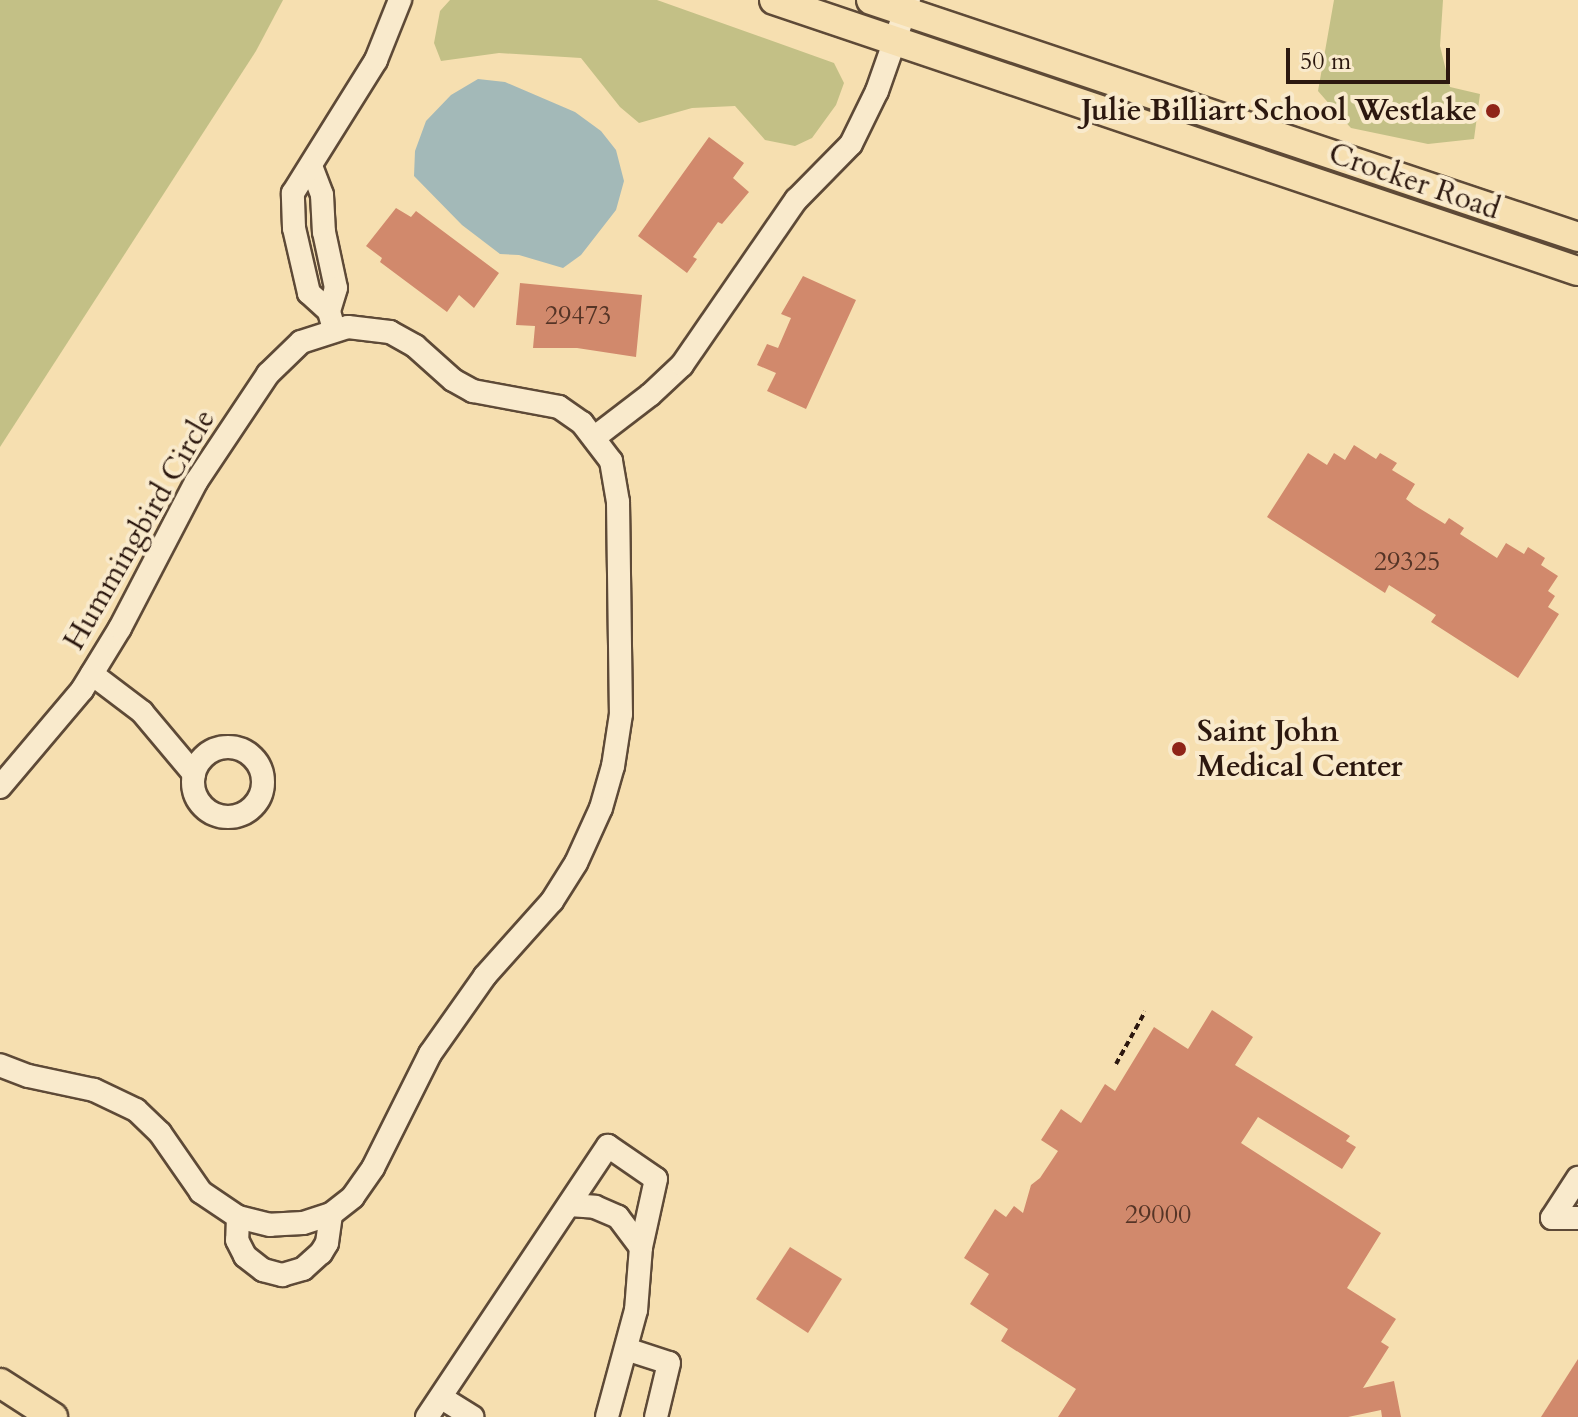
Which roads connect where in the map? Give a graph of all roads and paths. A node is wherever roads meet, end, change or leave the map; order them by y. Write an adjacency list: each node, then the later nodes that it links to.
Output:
1 (400, 0): 8 (street)
2 (774, 0): 5 (main road, Crocker Road)
3 (871, 0): 4 (main road, Crocker Road)
4 (907, 6): 5 (street); 6 (main road, Crocker Road)
5 (895, 42): 7 (main road, Crocker Road); 9 (street)
6 (1578, 237)
7 (1578, 271)
8 (332, 320): 9 (street, Hummingbird Circle); 10 (street, Hummingbird Circle)
9 (595, 437): 18 (street, Hummingbird Circle)
10 (92, 674): 11 (street); 12 (street, Hummingbird Circle)
11 (194, 774)
12 (0, 787)
13 (1145, 1012): 14 (path)
14 (1116, 1064)
15 (0, 1065): 19 (street, Hummingbird Circle)
16 (1578, 1178): 20 (street)
17 (569, 1205): 21 (street); 21 (street); 24 (street)
18 (331, 1214): 19 (street, Hummingbird Circle); 19 (street)
19 (238, 1217)
20 (1578, 1218)
21 (641, 1247): 22 (street)
22 (626, 1349): 28 (street); 29 (street)
23 (0, 1383): 25 (main road)
24 (442, 1398): 26 (street); 27 (street)
25 (53, 1417)
26 (427, 1417)
27 (472, 1417)
28 (607, 1417)
29 (656, 1417)

